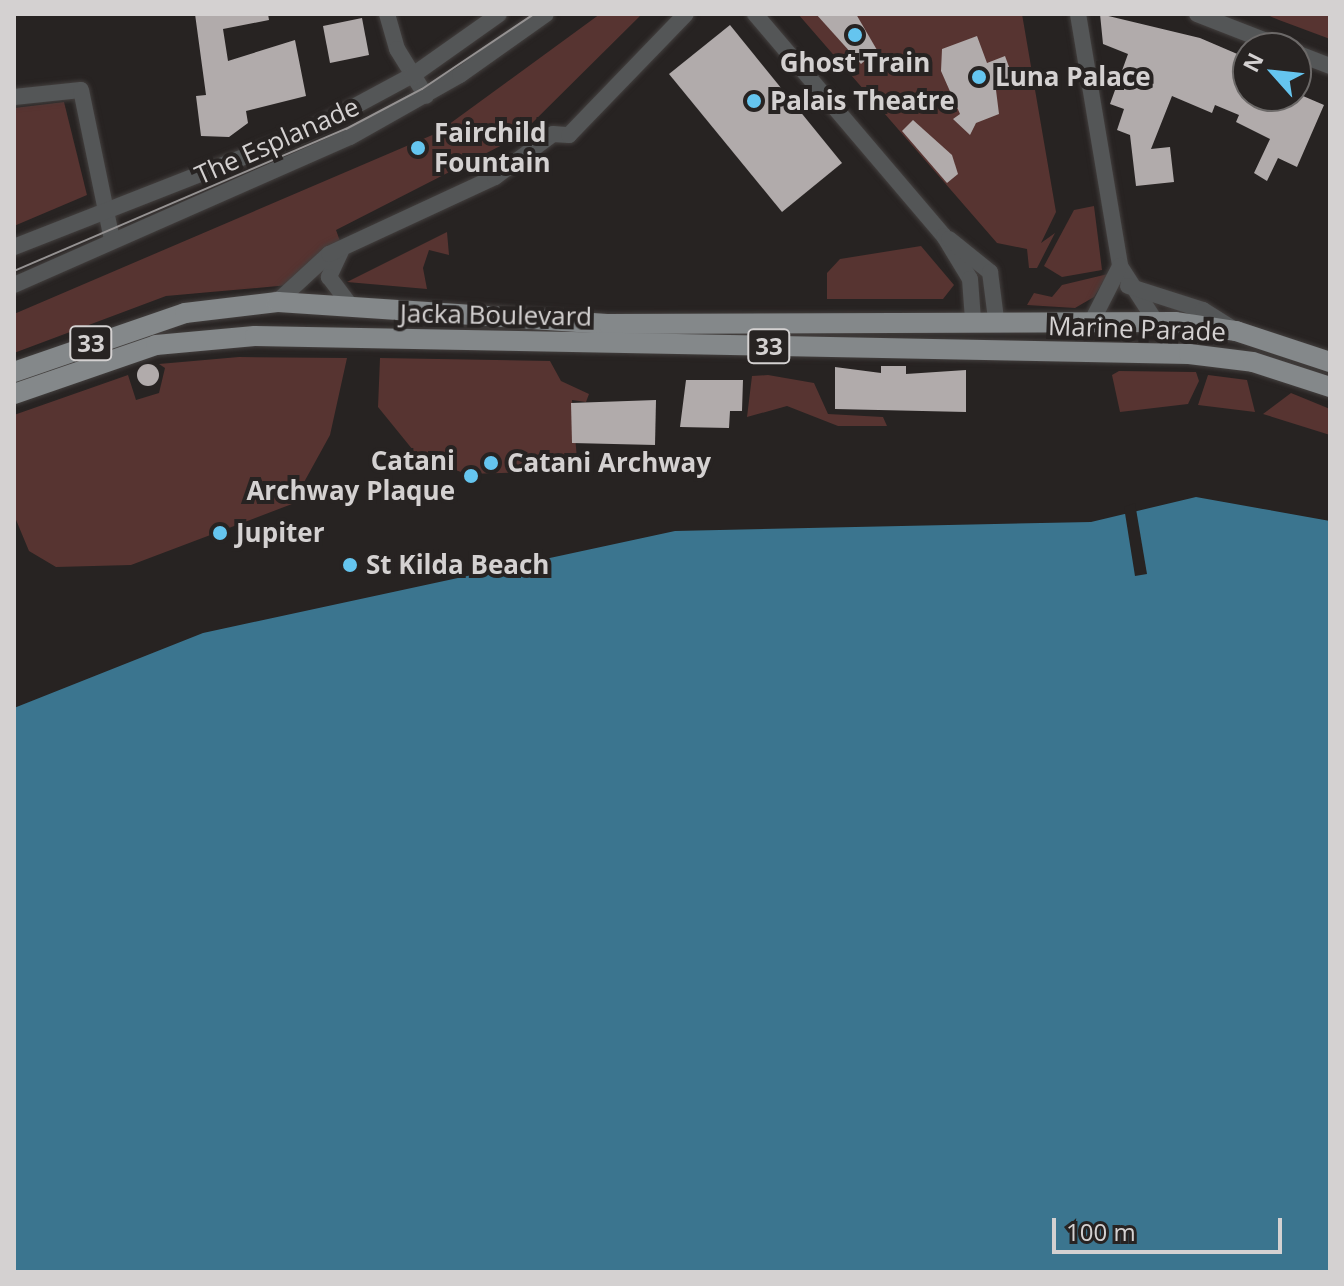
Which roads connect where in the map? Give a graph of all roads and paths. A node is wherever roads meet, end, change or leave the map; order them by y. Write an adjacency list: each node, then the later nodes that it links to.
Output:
1 (387, 14): 11 (street)
2 (499, 14): 11 (street, The Esplanade)
3 (546, 14): 12 (street, The Esplanade)
4 (686, 14): 9 (street)
5 (701, 14): 9 (street)
6 (755, 14): 15 (street)
7 (1078, 14): 19 (street)
8 (1197, 14): 10 (street)
9 (673, 31): 17 (street)
10 (1243, 32)
11 (413, 75): 12 (street); 14 (street, The Esplanade)
12 (426, 96): 16 (street, The Esplanade)
13 (14, 97): 14 (street)
14 (101, 213): 16 (street); 18 (street, The Esplanade)
15 (944, 236): 25 (street); 26 (street)
16 (112, 240): 20 (street, The Esplanade)
17 (349, 246): 22 (street); 24 (street)
18 (14, 247)
19 (1120, 266): 21 (street); 27 (street)
20 (14, 285)
21 (1128, 286): 28 (street); 29 (street, Marine Parade)
22 (277, 302): 23 (main road, Jacka Boulevard / 33); 30 (main road); 34 (main road, Jacka Boulevard / 33)
23 (324, 303): 24 (main road, Jacka Boulevard / 33); 31 (main road)
24 (350, 305): 26 (main road, Jacka Boulevard / 33)
25 (996, 319): 26 (main road, Marine Parade / 33); 27 (main road, Marine Parade / 33); 32 (main road)
26 (973, 320): 32 (main road)
27 (1092, 321): 28 (main road, Marine Parade / 33)
28 (1156, 322): 29 (main road, Marine Parade / 33)
29 (1236, 331): 33 (main road, Marine Parade / 33)
30 (288, 336): 31 (main road, Jacka Boulevard / 33); 36 (main road, Jacka Boulevard / 33)
31 (316, 337): 32 (main road, Jacka Boulevard / 33)
32 (985, 350): 35 (main road, Marine Parade / 33)
33 (1330, 362)
34 (14, 372)
35 (1330, 387)
36 (14, 394)

